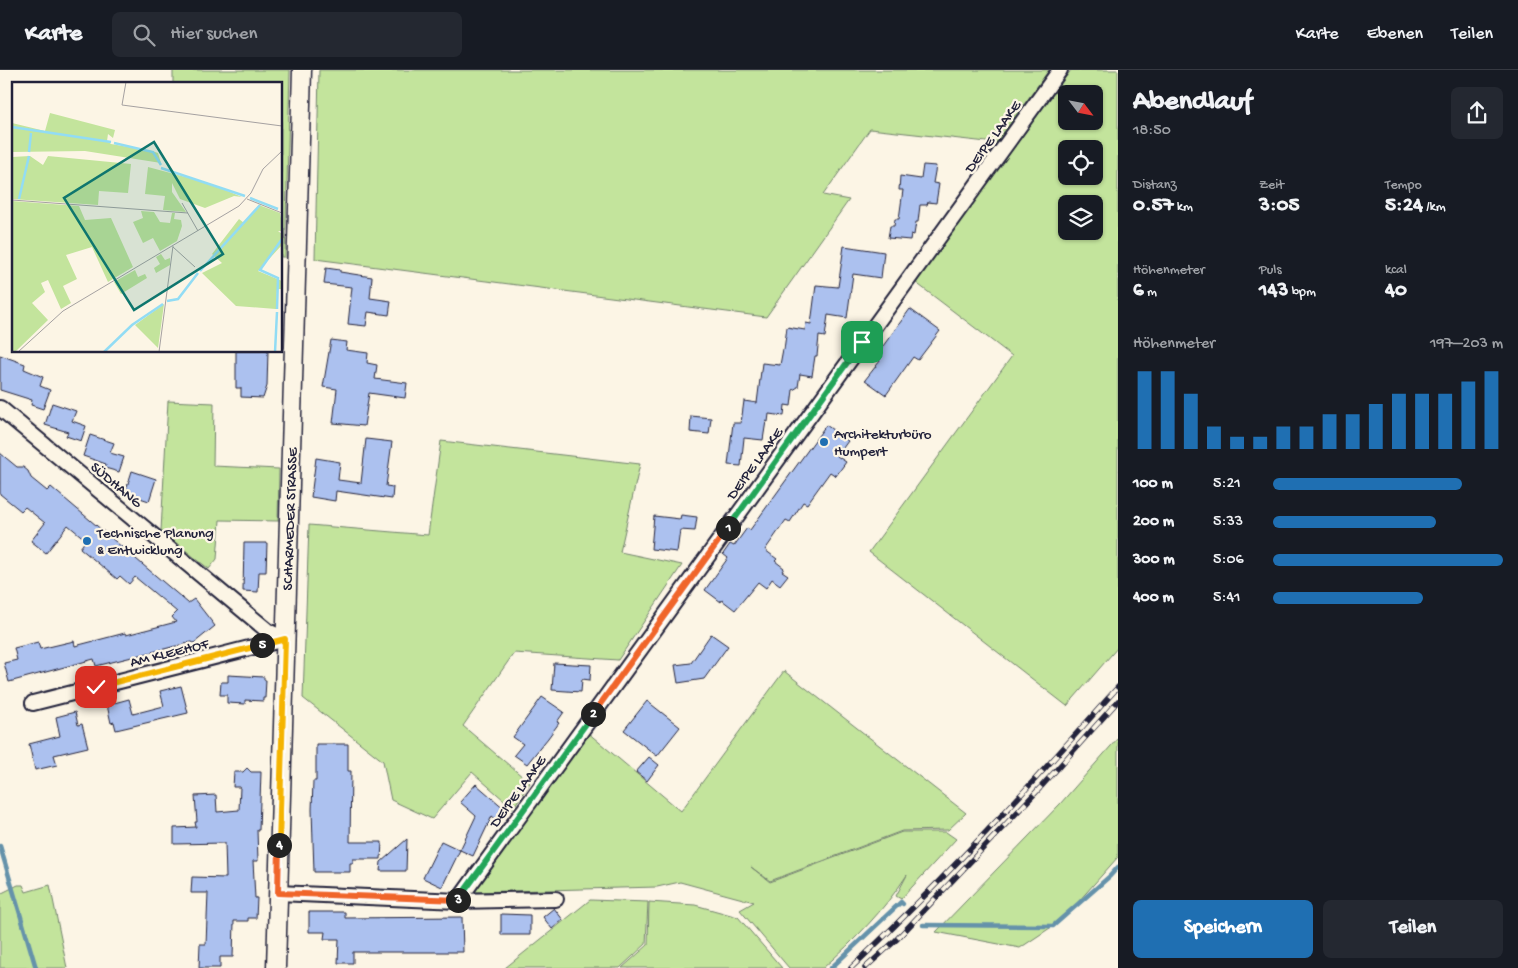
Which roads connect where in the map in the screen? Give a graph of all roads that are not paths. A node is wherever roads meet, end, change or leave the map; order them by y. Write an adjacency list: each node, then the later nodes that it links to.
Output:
1 (302, 70): 4 (street, SCHARMEDER STRASSE)
2 (1060, 70): 8 (street, DEIPE LAAKE)
3 (0, 408): 4 (street, SÜDHANG)
4 (285, 639): 5 (street, AM KLEEHOF); 6 (street, SCHARMEDER STRASSE)
5 (33, 703)
6 (278, 893): 8 (street); 9 (street, SCHARMEDER STRASSE)
7 (556, 899): 8 (street)
8 (458, 901)
9 (276, 968)

